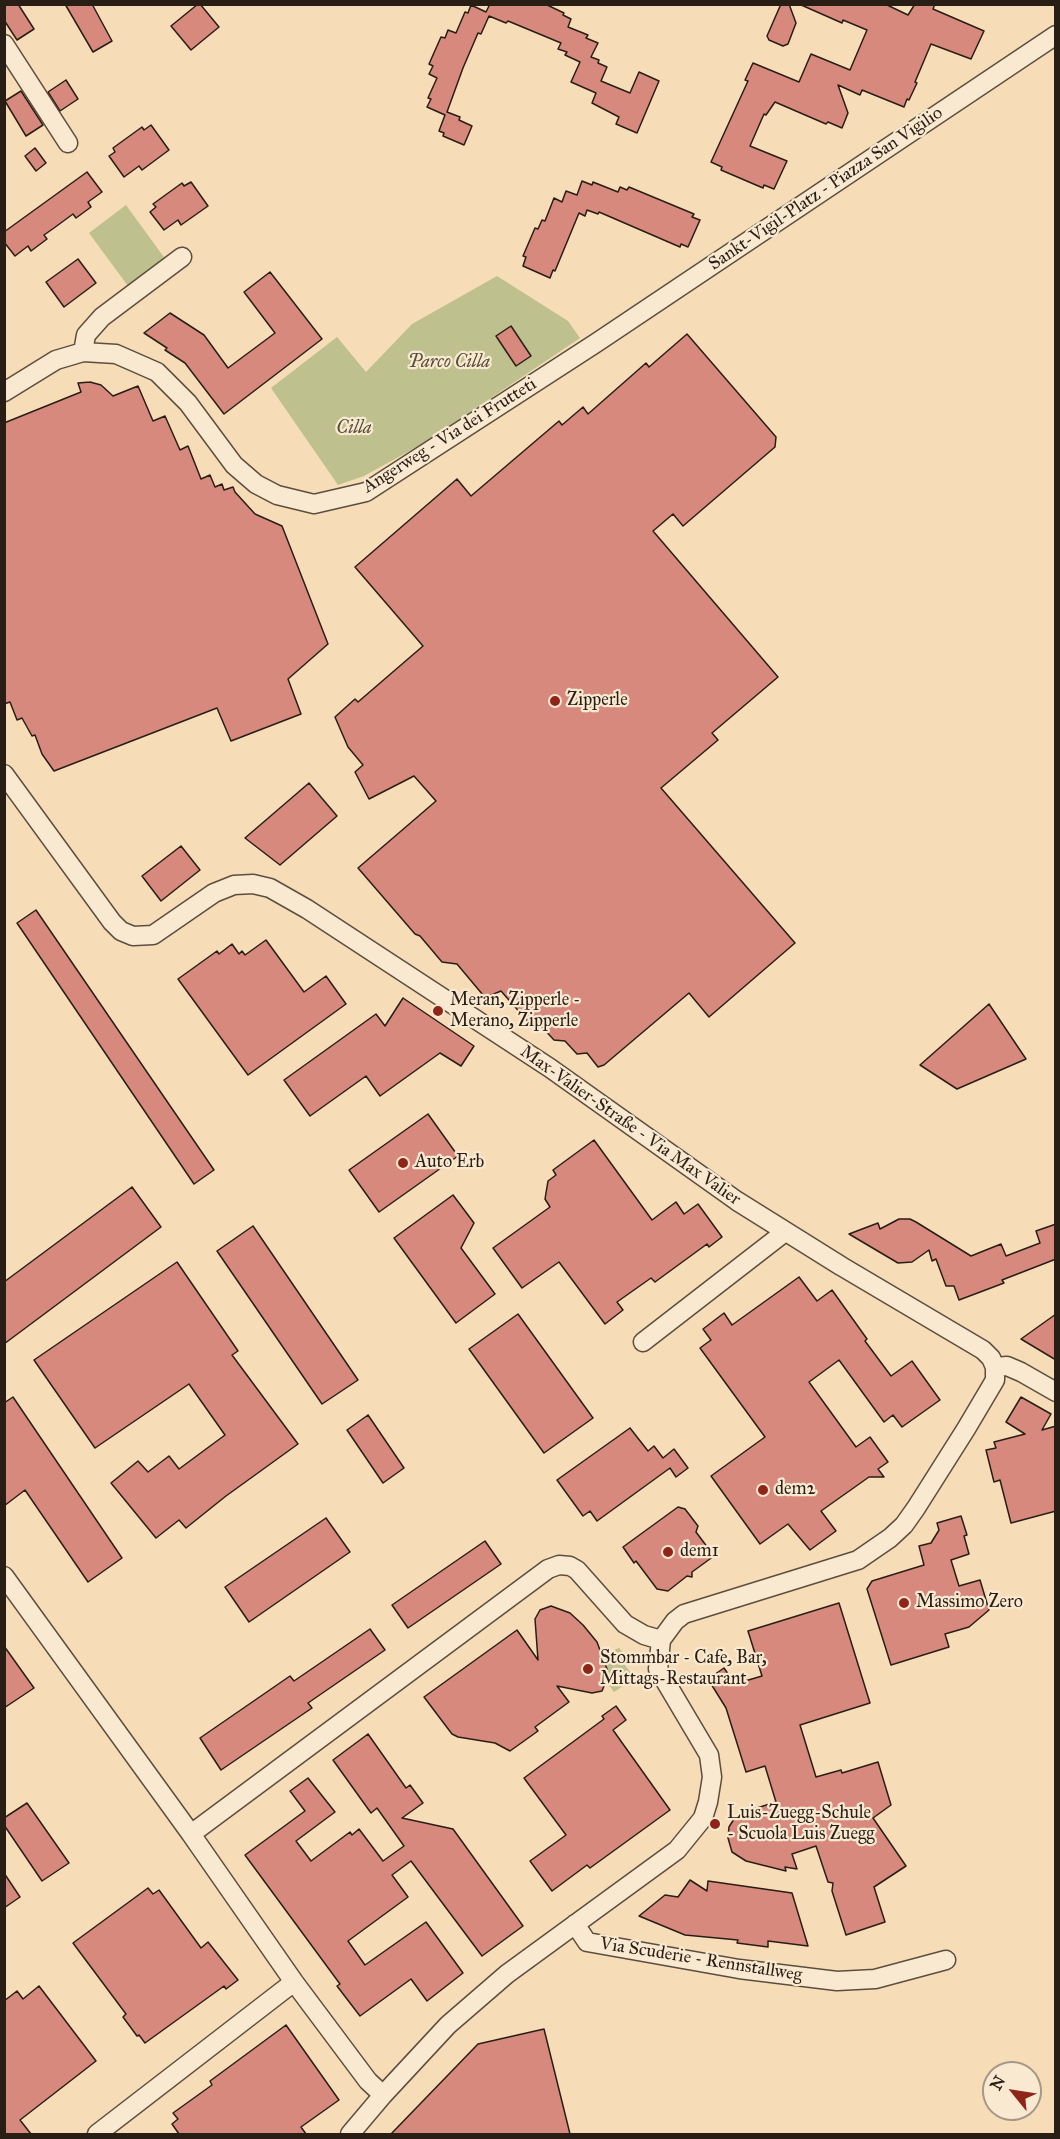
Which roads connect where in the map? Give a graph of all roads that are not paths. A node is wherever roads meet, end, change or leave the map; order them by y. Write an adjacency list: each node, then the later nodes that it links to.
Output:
1 (1052, 43): 5 (street, Sankt-Vigil-Platz - Piazza San Vigilio)
2 (4, 44): 3 (street)
3 (68, 143)
4 (182, 257): 6 (street)
5 (596, 343): 6 (street, Angerweg - Via dei Frutteti)
6 (83, 352): 7 (street, Angerweg - Via dei Frutteti)
7 (4, 392)
8 (4, 774): 9 (street, Max-Valier-Straße - Via Max Valier)
9 (785, 1232): 10 (street); 11 (street, Max-Valier-Straße - Via Max Valier)
10 (643, 1342)
11 (995, 1367): 12 (street); 14 (street)
12 (1056, 1392)
13 (4, 1576): 15 (street)
14 (662, 1640): 15 (street); 16 (street, Via Scuderie - Rennstallweg)
15 (191, 1834): 18 (street)
16 (575, 1924): 17 (street, Via Scuderie - Rennstallweg); 19 (street, Via Scuderie - Rennstallweg)
17 (946, 1960)
18 (294, 1982): 19 (street); 20 (street)
19 (383, 2095): 21 (street, Via Scuderie - Rennstallweg)
20 (97, 2134)
21 (350, 2134)

